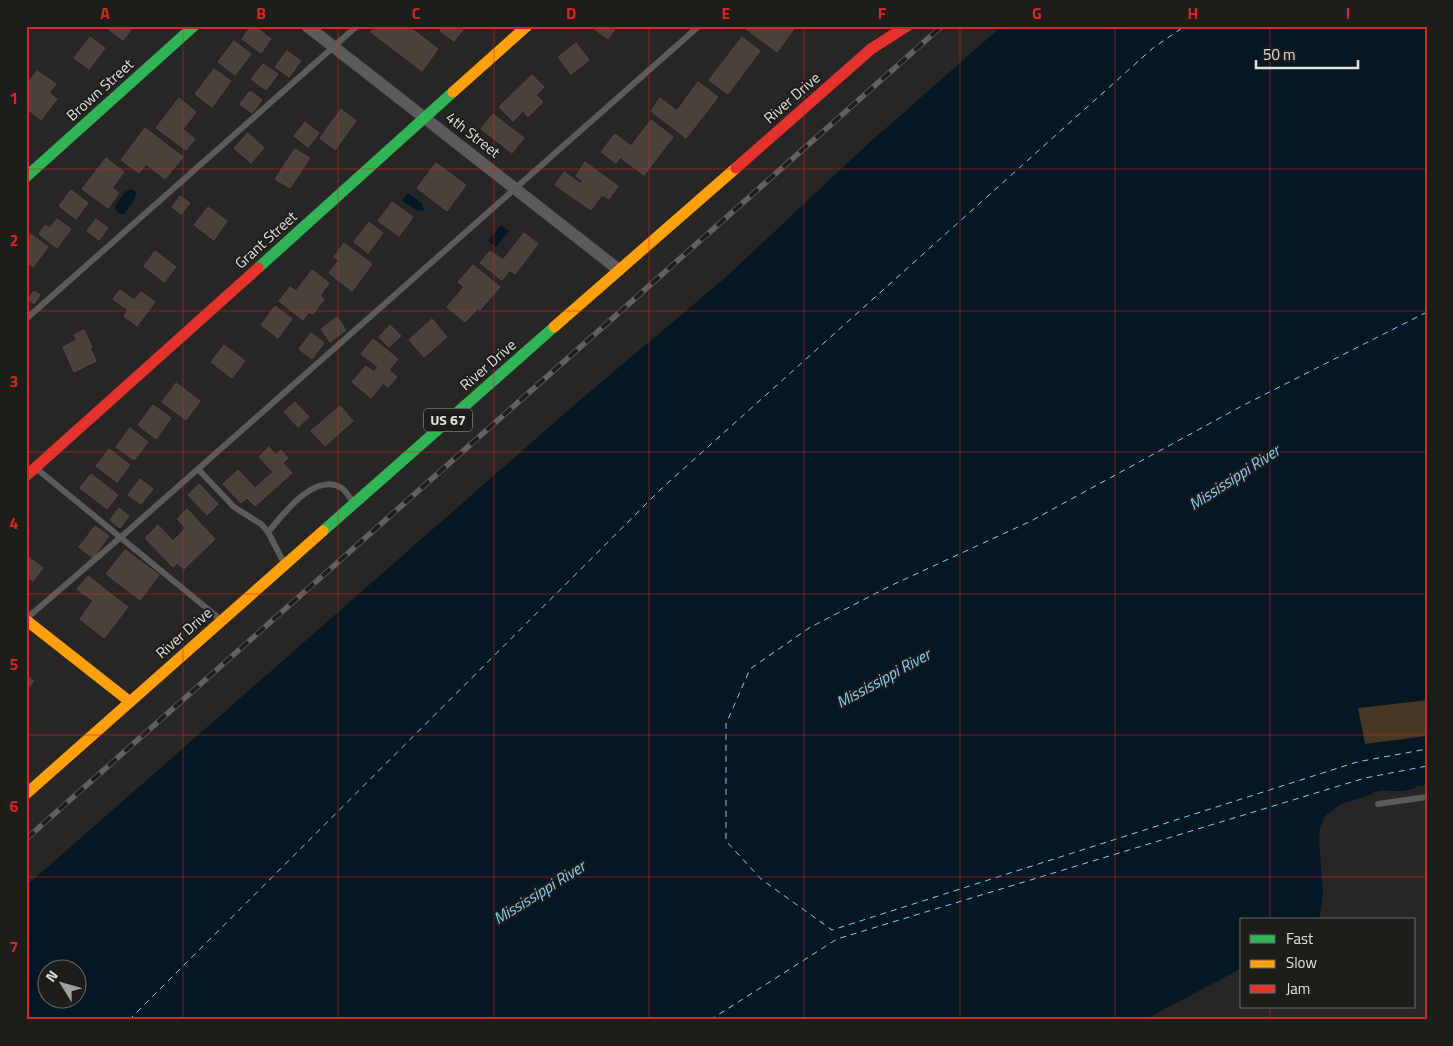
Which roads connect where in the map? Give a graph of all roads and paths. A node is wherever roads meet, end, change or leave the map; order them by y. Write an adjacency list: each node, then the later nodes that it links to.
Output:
1 (194, 26): 11 (main road, Brown Street)
2 (307, 26): 8 (street, 4th Street)
3 (357, 26): 8 (lane)
4 (527, 26): 10 (main road, Grant Street)
5 (700, 26): 12 (lane)
6 (888, 26): 9 (main road, US 67)
7 (907, 26): 9 (main road, River Drive / US 67)
8 (334, 47): 10 (street, 4th Street); 14 (lane)
9 (871, 49): 13 (main road, River Drive / US 67)
10 (424, 117): 12 (street, 4th Street); 15 (main road, Grant Street)
11 (26, 177)
12 (516, 189): 13 (street, 4th Street); 16 (lane)
13 (619, 270): 18 (main road, River Drive / US 67)
14 (26, 319)
15 (36, 468): 17 (main road, Grant Street); 20 (lane)
16 (198, 469): 19 (lane); 20 (lane)
17 (26, 476)
18 (354, 503): 19 (lane); 21 (main road, River Drive / US 67)
19 (268, 532): 21 (lane)
20 (121, 538): 22 (lane); 23 (lane)
21 (284, 564): 23 (main road, River Drive / US 67)
22 (26, 620): 24 (main road)
23 (221, 620): 24 (main road, River Drive / US 67)
24 (129, 701): 25 (main road, River Drive / US 67)
25 (26, 794)
26 (1427, 796): 27 (lane)
27 (1378, 804)

